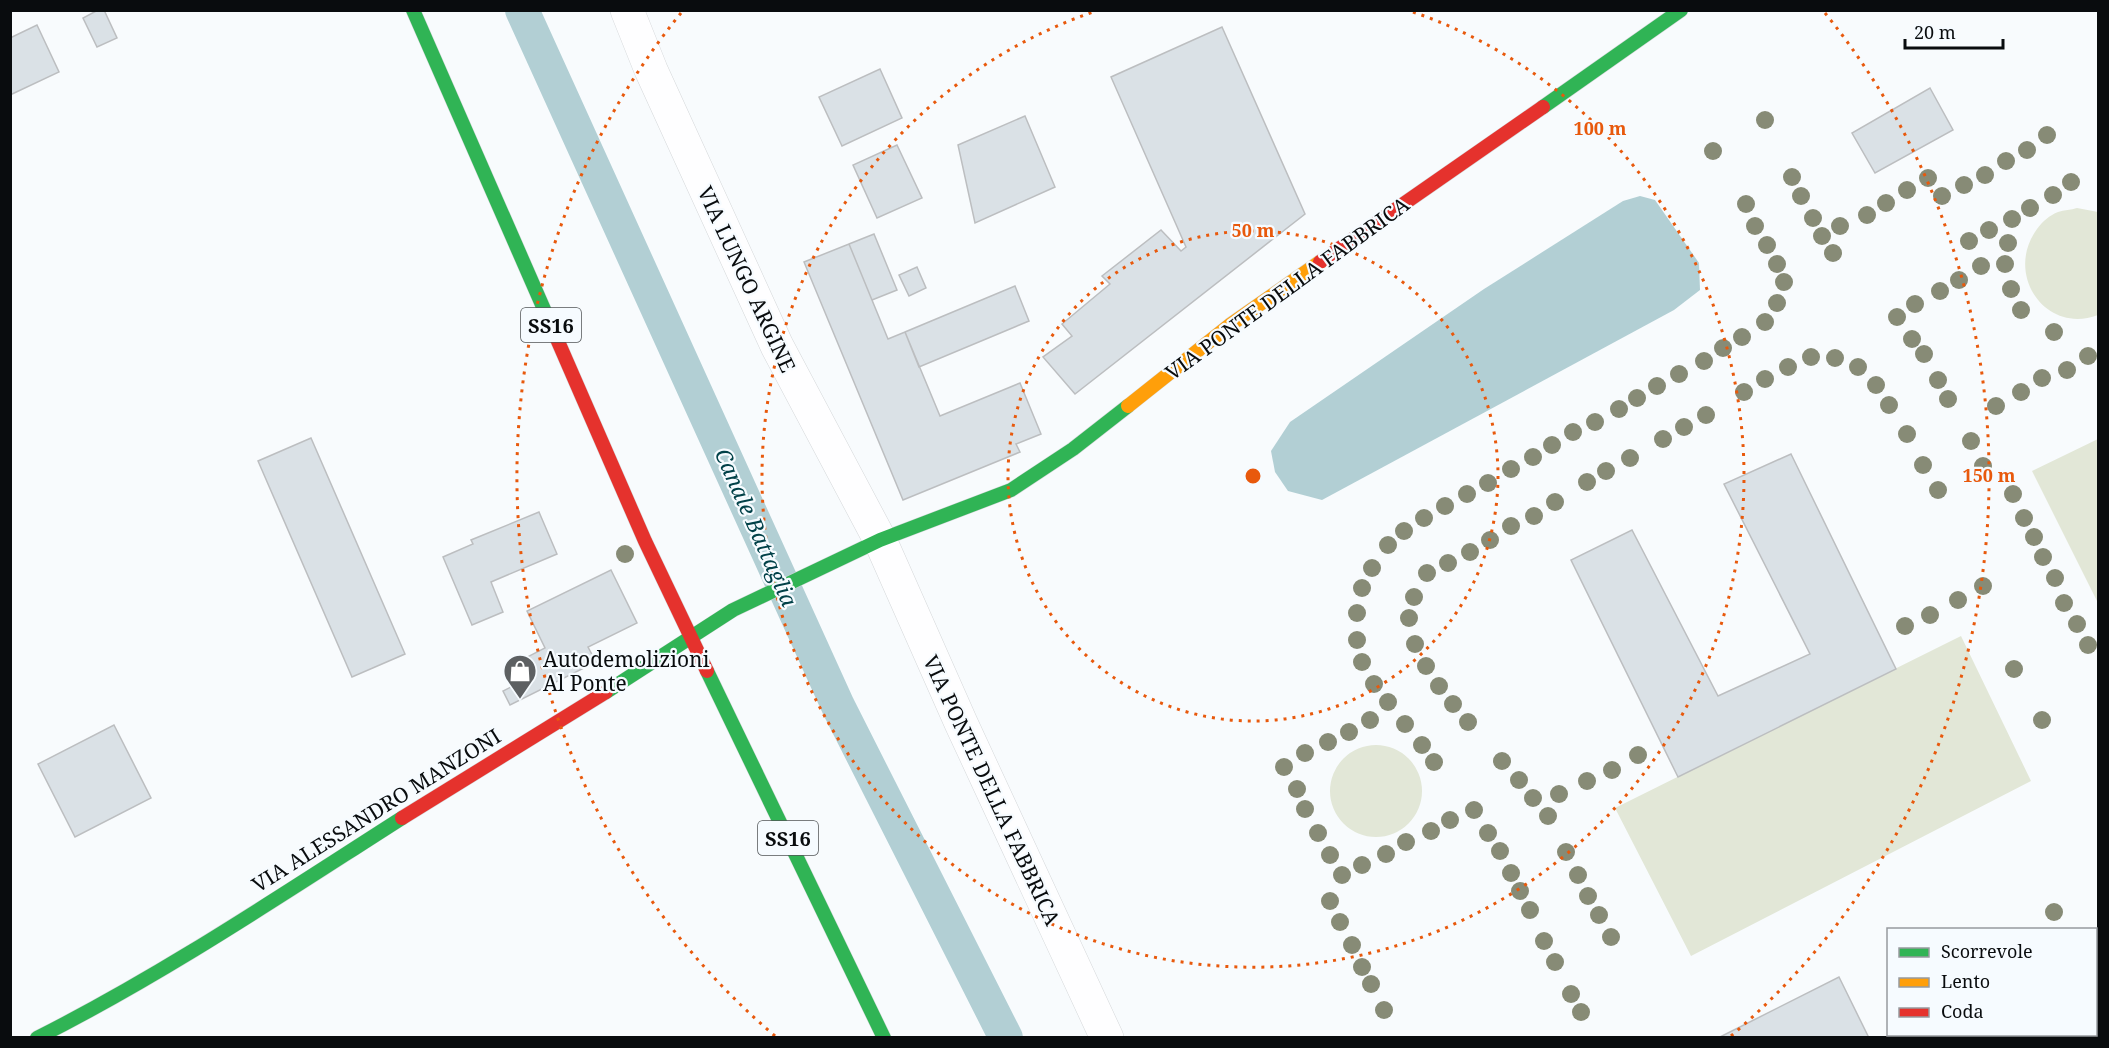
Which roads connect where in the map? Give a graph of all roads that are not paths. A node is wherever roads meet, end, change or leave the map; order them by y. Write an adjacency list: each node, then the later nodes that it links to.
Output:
1 (414, 10): 6 (street, SS16)
2 (627, 10): 4 (street, VIA LUNGO ARGINE)
3 (1681, 10): 4 (street, VIA PONTE DELLA FABBRICA)
4 (871, 545): 5 (street, VIA PONTE DELLA FABBRICA); 9 (street, VIA PONTE DELLA FABBRICA)
5 (733, 610): 6 (street, VIA ALESSANDRO MANZONI)
6 (692, 638): 7 (street, VIA ALESSANDRO MANZONI); 8 (street, SS16)
7 (37, 1038)
8 (884, 1038)
9 (1107, 1038)

